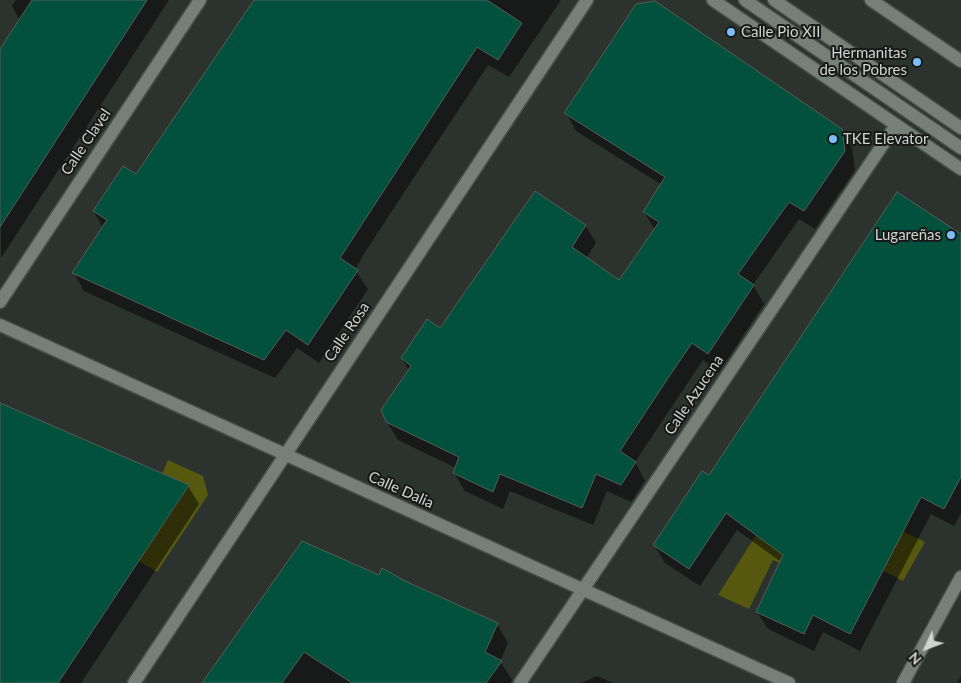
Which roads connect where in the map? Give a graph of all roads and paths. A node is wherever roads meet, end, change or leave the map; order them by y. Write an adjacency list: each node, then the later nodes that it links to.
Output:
1 (200, 0): 12 (street, Calle Clavel)
2 (587, 0): 14 (street, Calle Rosa)
3 (713, 0): 8 (street)
4 (745, 0): 10 (street)
5 (774, 0): 9 (street)
6 (871, 0): 7 (street)
7 (961, 61)
8 (896, 125): 11 (street); 16 (street, Calle Azucena)
9 (961, 128)
10 (961, 148)
11 (961, 169)
12 (0, 302)
13 (0, 325): 14 (street, Calle Dalia)
14 (285, 455): 16 (street, Calle Dalia); 17 (street, Calle Rosa)
15 (961, 577): 20 (street)
16 (583, 590): 18 (street, Calle Azucena); 19 (street, Calle Dalia)
17 (134, 683)
18 (520, 683)
19 (789, 683)
20 (903, 683)

